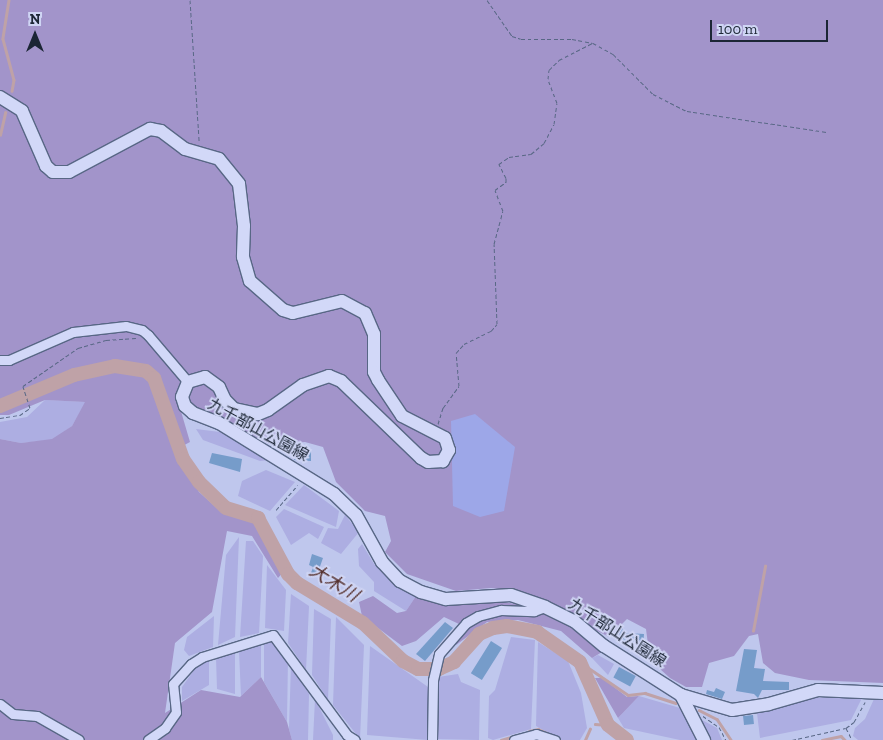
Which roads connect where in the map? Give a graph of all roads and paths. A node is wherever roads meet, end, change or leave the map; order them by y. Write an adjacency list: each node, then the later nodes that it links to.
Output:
1 (190, 0): 6 (path)
2 (487, 0): 3 (path)
3 (593, 43): 5 (path); 11 (path)
4 (0, 96): 6 (main road)
5 (826, 132)
6 (199, 154): 11 (main road)
7 (148, 335): 8 (street); 9 (street); 10 (path)
8 (0, 360)
9 (188, 382): 11 (main road, 九千部山公園線); 14 (main road, 九千部山公園線)
10 (0, 418)
11 (436, 431)
12 (301, 481): 13 (path)
13 (276, 510)
14 (545, 607): 17 (main road, 九千部山公園線); 24 (street)
15 (870, 692): 16 (main road, 九千部山公園線); 17 (main road, 九千部山公園線); 20 (path)
16 (883, 693)
17 (681, 695): 19 (main road)
18 (0, 704): 21 (street)
19 (693, 716): 27 (main road); 28 (path)
20 (846, 728): 29 (path); 30 (path)
21 (79, 740)
22 (148, 740): 23 (street)
23 (355, 740)
24 (432, 740)
25 (514, 740): 26 (street)
26 (555, 740)
27 (704, 740)
28 (726, 740)
29 (792, 740)
30 (852, 740)

